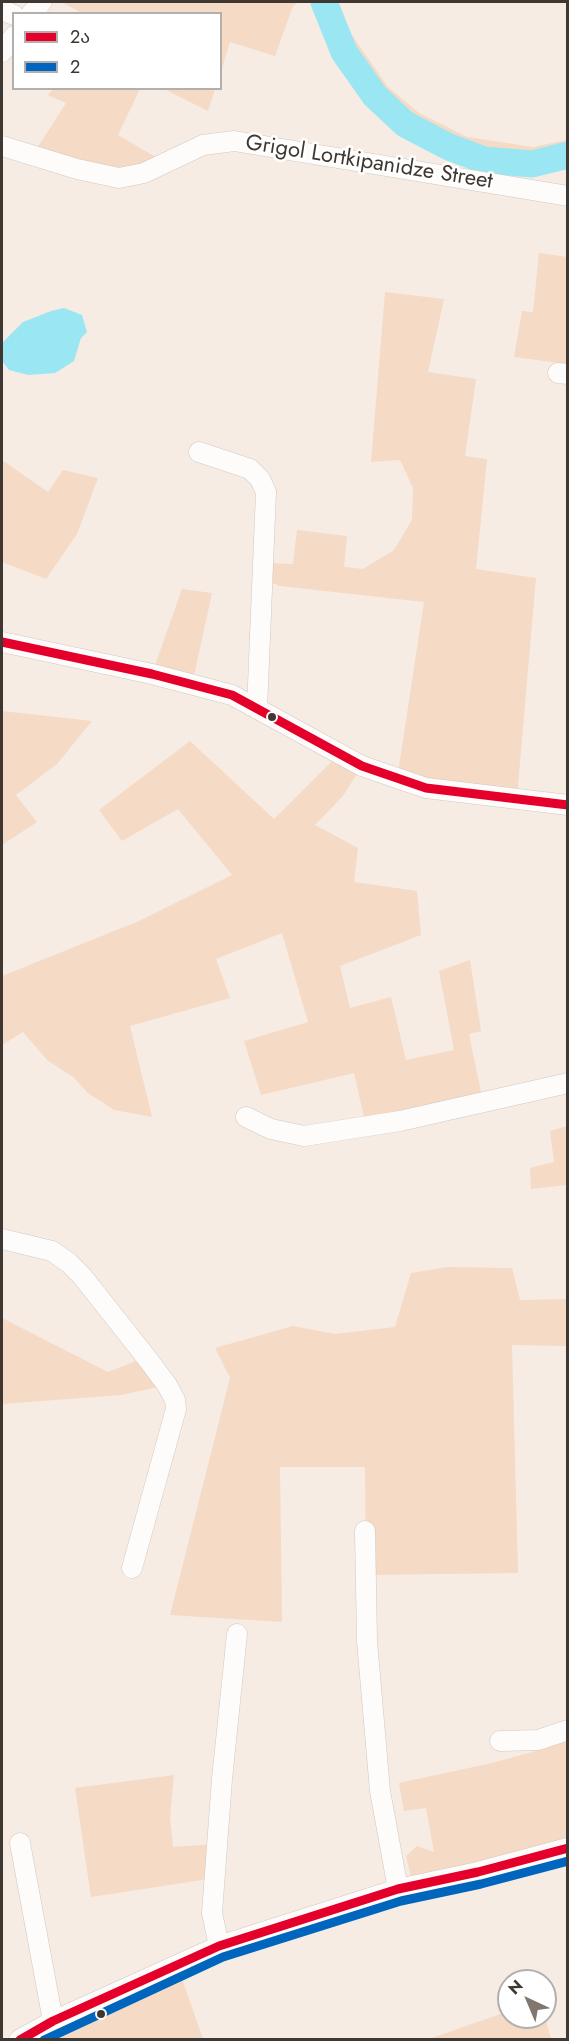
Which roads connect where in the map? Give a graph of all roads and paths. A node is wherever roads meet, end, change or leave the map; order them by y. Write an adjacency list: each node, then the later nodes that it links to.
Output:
1 (12, 39): 2 (street)
2 (2, 52)
3 (2, 146): 4 (street, Grigol Lortkipanidze Street)
4 (567, 196)
5 (199, 452): 7 (street)
6 (2, 642): 7 (street)
7 (257, 709): 8 (street)
8 (567, 805)
9 (567, 1083): 10 (street)
10 (246, 1117)
11 (2, 1239): 13 (street)
12 (365, 1531): 19 (street)
13 (132, 1568)
14 (237, 1634): 20 (street)
15 (567, 1730): 16 (street)
16 (500, 1741)
17 (20, 1843): 21 (street)
18 (567, 1848): 19 (street)
19 (398, 1888): 20 (street)
20 (219, 1946): 21 (street)
21 (53, 2021): 22 (street)
22 (19, 2040)

